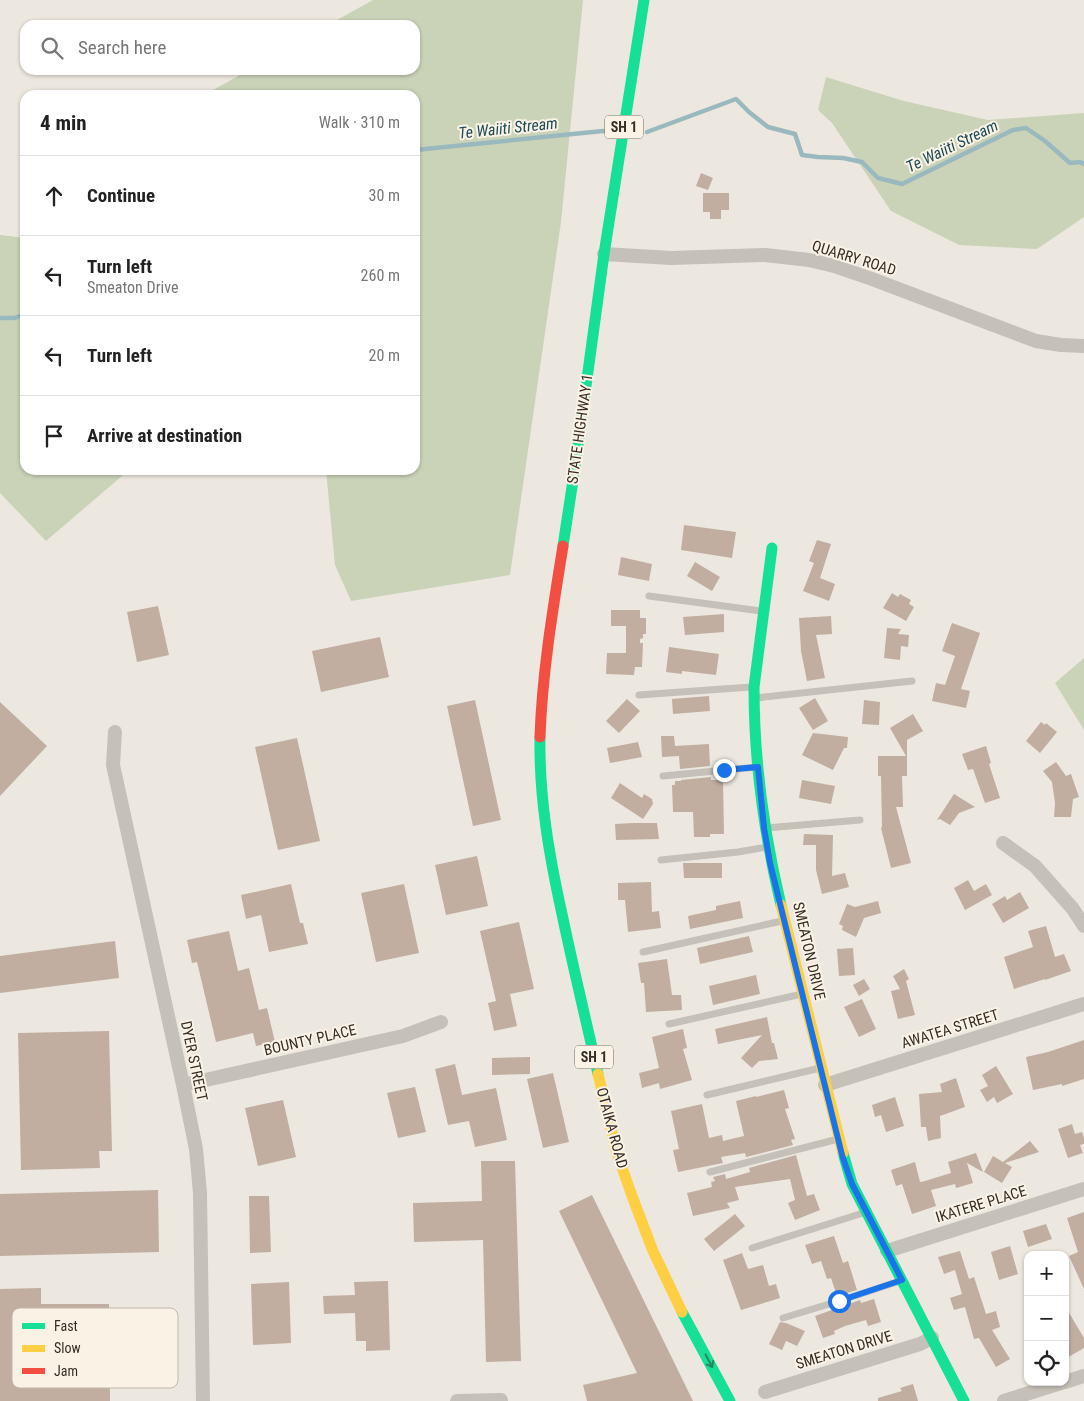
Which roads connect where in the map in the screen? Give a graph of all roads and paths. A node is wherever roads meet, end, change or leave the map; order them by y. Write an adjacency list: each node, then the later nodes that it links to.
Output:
1 (644, 0): 2 (main road, STATE HIGHWAY 1 / SH 1)
2 (604, 254): 3 (street, QUARRY ROAD); 17 (main road, STATE HIGHWAY 1 / SH 1)
3 (1084, 346)
4 (772, 548): 6 (main road, SMEATON DRIVE)
5 (648, 596): 6 (lane)
6 (764, 612): 8 (main road, SMEATON DRIVE)
7 (912, 681): 8 (lane)
8 (754, 692): 9 (lane); 11 (main road, SMEATON DRIVE)
9 (639, 695)
10 (115, 732): 27 (street, DYER STREET)
11 (758, 767): 12 (lane); 14 (main road, SMEATON DRIVE)
12 (663, 776)
13 (860, 820): 14 (lane)
14 (764, 828): 16 (main road, SMEATON DRIVE)
15 (1003, 843): 20 (street)
16 (767, 846): 18 (lane); 19 (main road, SMEATON DRIVE)
17 (550, 858): 37 (main road, OTAIKA ROAD / SH 1)
18 (661, 860)
19 (785, 920): 21 (lane); 22 (main road, SMEATON DRIVE)
20 (1084, 926)
21 (643, 952)
22 (802, 994): 25 (lane); 26 (main road, SMEATON DRIVE)
23 (1084, 1004): 28 (street, AWATEA STREET)
24 (441, 1022): 27 (street, BOUNTY PLACE)
25 (669, 1024)
26 (821, 1068): 28 (main road, SMEATON DRIVE); 29 (lane)
27 (183, 1085): 46 (street, DYER STREET)
28 (825, 1085): 30 (main road, SMEATON DRIVE)
29 (707, 1095)
30 (838, 1139): 31 (lane); 33 (main road, SMEATON DRIVE)
31 (710, 1172)
32 (1084, 1189): 35 (street, IKATERE PLACE)
33 (866, 1212): 34 (lane); 35 (main road, SMEATON DRIVE)
34 (752, 1248)
35 (887, 1250): 36 (main road, SMEATON DRIVE)
36 (902, 1280): 38 (lane); 39 (main road, SMEATON DRIVE)
37 (677, 1303): 40 (main road, OTAIKA ROAD / SH 1); 48 (main road, OTAIKA ROAD / SH 1, one-way to 48)
38 (783, 1318)
39 (932, 1338): 44 (street, SMEATON DRIVE); 49 (main road, SMEATON DRIVE)
40 (700, 1369)
41 (1084, 1376): 42 (street)
42 (1069, 1381)
43 (1052, 1386): 50 (street)
44 (765, 1392)
45 (501, 1400): 47 (street)
46 (203, 1401)
47 (457, 1401)
48 (730, 1401)
49 (964, 1401)
50 (1004, 1401)

